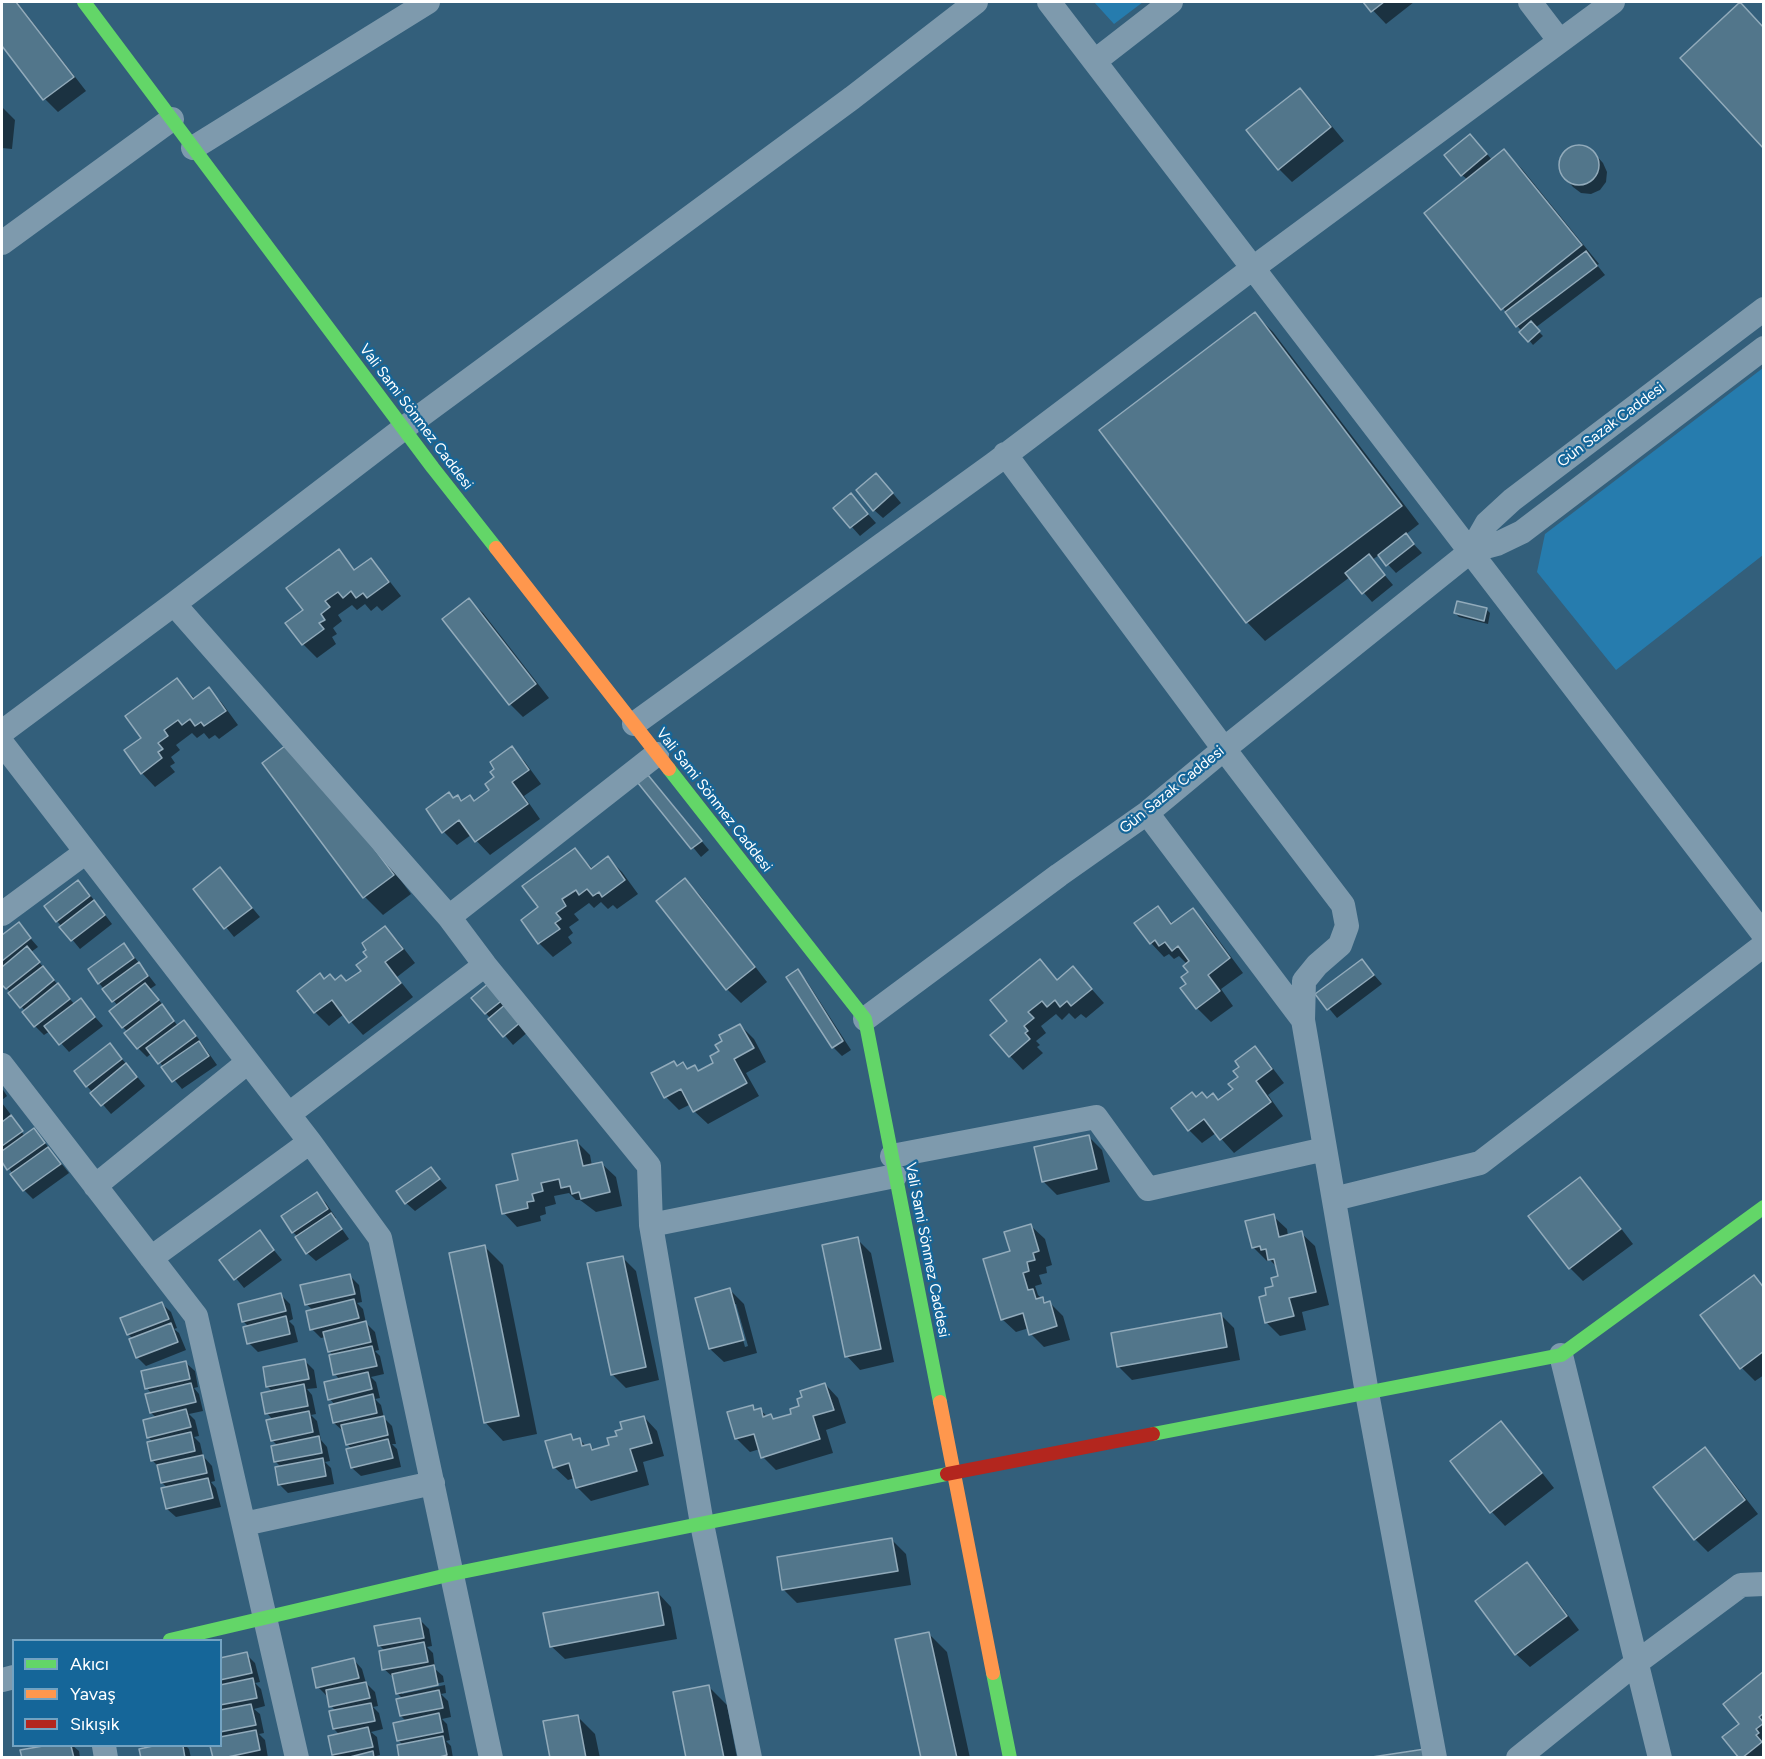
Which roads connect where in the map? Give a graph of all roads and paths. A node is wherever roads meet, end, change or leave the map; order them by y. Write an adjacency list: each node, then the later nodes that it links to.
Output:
1 (84, 2): 10 (main road, Vali Sami Sönmez Caddesi)
2 (428, 2): 11 (street)
3 (976, 2): 16 (street)
4 (1049, 2): 9 (street)
5 (1172, 2): 9 (street)
6 (1530, 2): 8 (street)
7 (1613, 2): 8 (street)
8 (1559, 40): 13 (street)
9 (1095, 61): 13 (street)
10 (172, 119): 11 (main road, Vali Sami Sönmez Caddesi); 12 (street)
11 (194, 148): 16 (main road, Vali Sami Sönmez Caddesi)
12 (2, 243)
13 (1253, 268): 17 (street); 18 (street)
14 (1764, 309): 18 (street, Gün Sazak Caddesi)
15 (1764, 348): 18 (street, Gün Sazak Caddesi)
16 (404, 428): 19 (street); 20 (main road, Vali Sami Sönmez Caddesi)
17 (1005, 454): 20 (street); 23 (street)
18 (1471, 551): 23 (street, Gün Sazak Caddesi); 29 (street)
19 (174, 604): 21 (street); 28 (street)
20 (634, 724): 24 (main road, Vali Sami Sönmez Caddesi)
21 (2, 732)
22 (2, 743): 26 (street)
23 (1224, 748): 25 (street, Gün Sazak Caddesi); 33 (street)
24 (657, 754): 28 (street); 32 (main road, Vali Sami Sönmez Caddesi)
25 (1147, 813): 32 (street, Gün Sazak Caddesi); 33 (street)
26 (86, 852): 27 (street); 34 (street)
27 (2, 914)
28 (449, 917): 31 (street)
29 (1764, 935)
30 (1764, 945): 41 (street)
31 (485, 965): 36 (street); 43 (street)
32 (865, 1019): 39 (main road, Vali Sami Sönmez Caddesi)
33 (1303, 1020): 38 (street)
34 (248, 1062): 36 (street); 40 (street)
35 (2, 1065): 40 (street)
36 (288, 1114): 37 (street)
37 (310, 1142): 44 (street); 48 (street)
38 (1325, 1149): 39 (street); 41 (street)
39 (894, 1166): 43 (street); 47 (main road, Vali Sami Sönmez Caddesi)
40 (95, 1186): 44 (street)
41 (1334, 1199): 46 (street)
42 (1764, 1207): 45 (main road)
43 (651, 1225): 50 (street)
44 (151, 1257): 49 (street)
45 (1561, 1355): 46 (main road); 55 (street)
46 (1367, 1393): 47 (main road); 60 (street)
47 (954, 1473): 50 (main road); 59 (main road, Vali Sami Sönmez Caddesi)
48 (433, 1483): 49 (street); 51 (street)
49 (244, 1524): 53 (street)
50 (702, 1524): 51 (main road); 58 (street)
51 (452, 1574): 53 (main road); 57 (street)
52 (1764, 1584): 55 (street)
53 (265, 1618): 54 (main road); 56 (street)
54 (178, 1639)
55 (1636, 1663): 61 (street); 62 (street)
56 (297, 1758)
57 (491, 1758)
58 (750, 1758)
59 (1010, 1758)
60 (1435, 1758)
61 (1518, 1758)
62 (1660, 1758)

